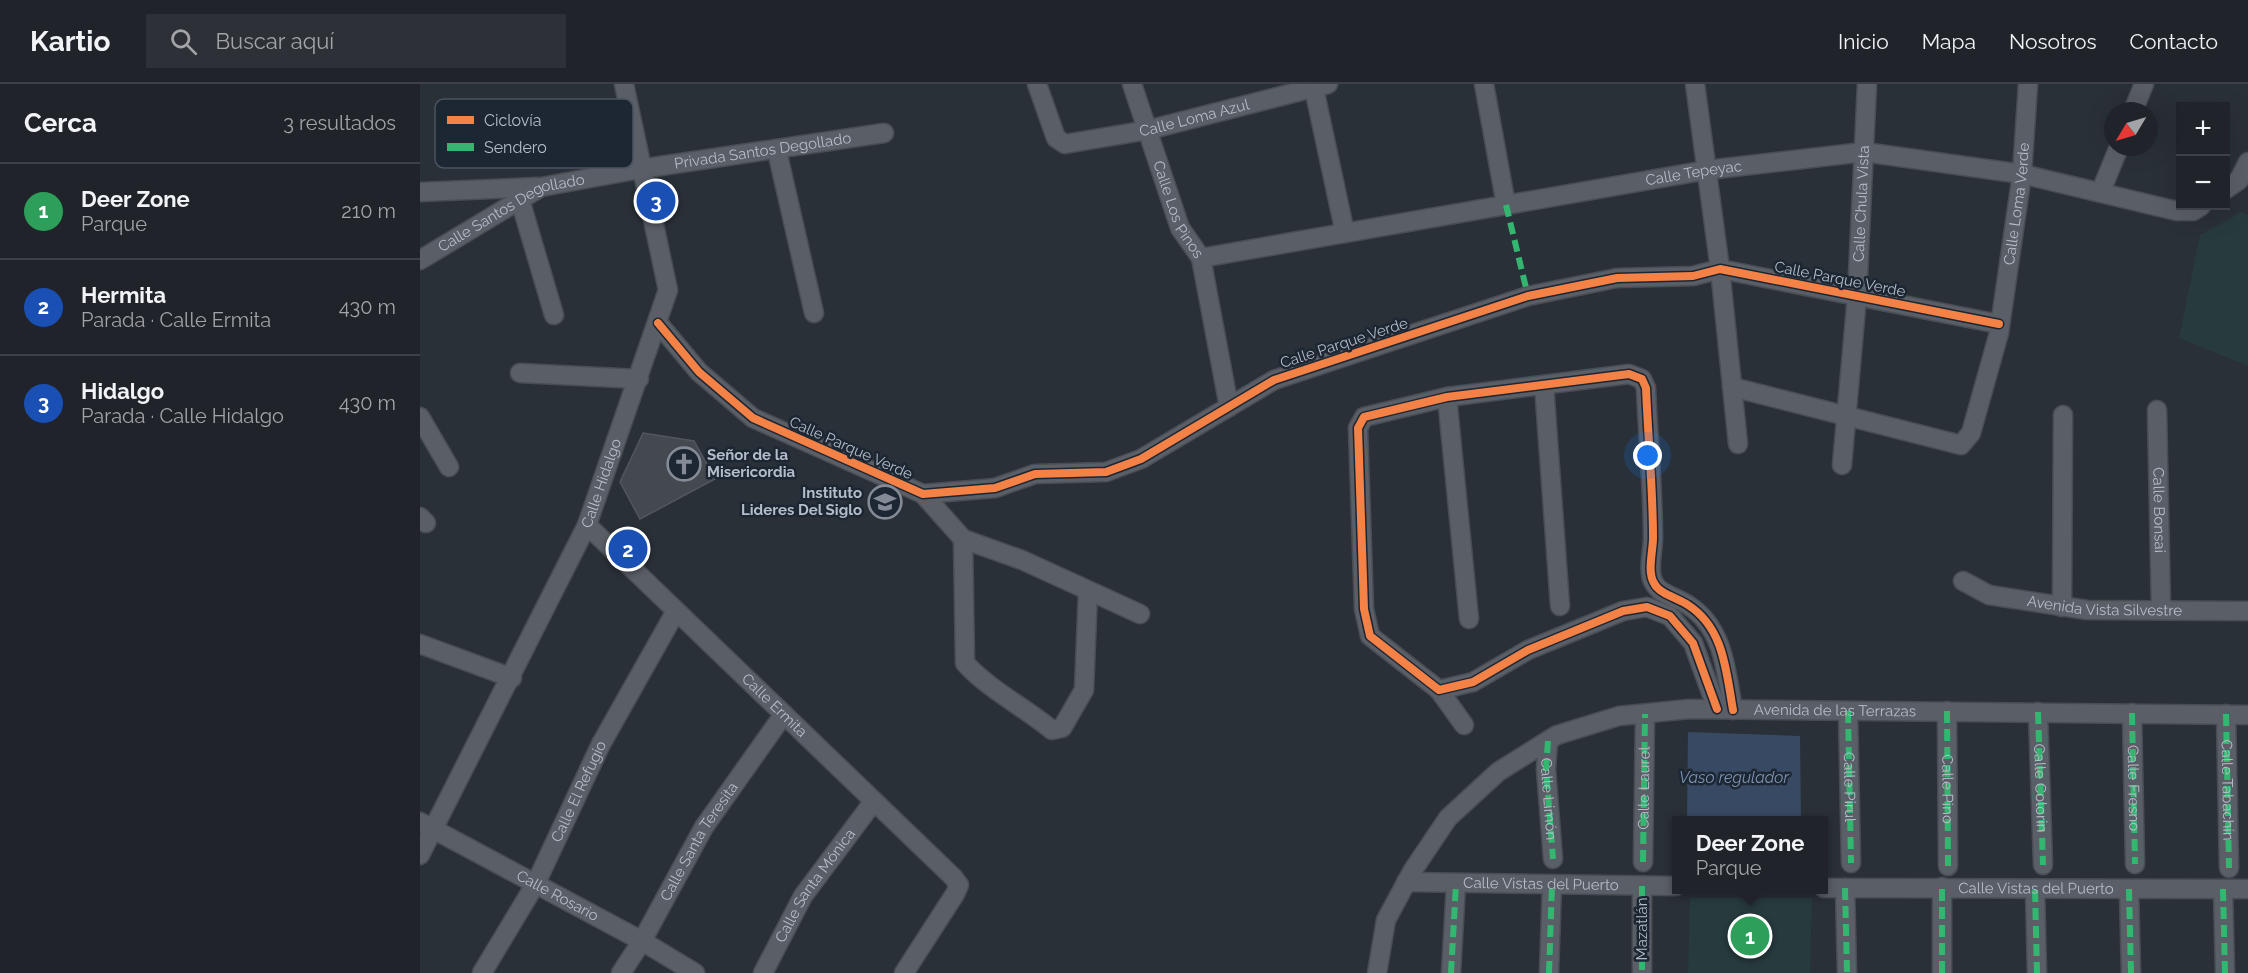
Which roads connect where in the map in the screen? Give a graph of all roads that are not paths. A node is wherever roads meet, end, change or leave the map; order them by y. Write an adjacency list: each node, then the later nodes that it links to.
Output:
1 (624, 84): 10 (street, Calle Hidalgo)
2 (1037, 84): 12 (street, Calle Loma Azul)
3 (1132, 84): 12 (street, Calle Los Pinos)
4 (1484, 84): 27 (street)
5 (1695, 84): 20 (street)
6 (1868, 84): 16 (street, Calle Chula Vista)
7 (2028, 84): 21 (street, Calle Loma Verde)
8 (2144, 84): 11 (street)
9 (1318, 85): 12 (street, Calle Loma Azul); 29 (street)
10 (627, 99)
11 (2137, 102)
12 (1148, 130): 30 (street, Calle Los Pinos)
13 (633, 132): 19 (street, Calle Hidalgo)
14 (884, 133): 15 (street, Privada Santos Degollado)
15 (777, 151): 19 (street, Privada Santos Degollado); 34 (street)
16 (1864, 152): 20 (street, Calle Tepeyac); 21 (street, Calle Tepeyac); 33 (street, Calle Chula Vista)
17 (2115, 156): 24 (street)
18 (2248, 162): 22 (street)
19 (640, 170): 23 (street, Calle Santos Degollado); 36 (street, Calle Hidalgo)
20 (1707, 170): 27 (street, Calle Tepeyac); 32 (street)
21 (2022, 174): 24 (street, Calle Tepeyac); 37 (street, Calle Loma Verde)
22 (2238, 185)
23 (541, 187): 25 (street); 26 (street, Calle Santos Degollado)
24 (2101, 191): 28 (street, Calle Tepeyac)
25 (420, 192)
26 (520, 200): 31 (street, Calle Santos Degollado); 35 (street)
27 (1506, 205): 29 (street, Calle Tepeyac)
28 (2176, 206)
29 (1346, 233): 30 (street, Calle Tepeyac)
30 (1201, 258): 43 (street, Calle Los Pinos)
31 (420, 260)
32 (1720, 269): 33 (street, Calle Parque Verde); 41 (street); 43 (street, Calle Parque Verde)
33 (1857, 296): 37 (street, Calle Parque Verde); 47 (street, Calle Chula Vista)
34 (814, 313)
35 (554, 315)
36 (658, 323): 39 (street, Calle Hidalgo); 51 (street, Calle Parque Verde)
37 (1999, 324): 47 (street, Calle Loma Verde)
38 (520, 374): 39 (street)
39 (639, 379): 52 (street, Calle Hidalgo)
40 (1544, 385): 42 (street); 56 (street); 66 (street)
41 (1732, 387): 47 (street); 48 (street)
42 (1447, 397): 62 (street); 65 (street)
43 (1229, 407): 51 (street, Calle Parque Verde)
44 (2157, 410): 58 (street, Calle Bonsai)
45 (2064, 415): 57 (street)
46 (420, 417): 50 (street)
47 (1846, 417): 49 (street, Calle Chula Vista)
48 (1738, 444)
49 (1842, 465)
50 (449, 467)
51 (923, 494): 53 (street)
52 (587, 525): 59 (street, Calle Ermita); 64 (street, Calle Hidalgo)
53 (963, 540): 55 (street); 55 (street)
54 (1963, 581): 57 (street, Avenida Vista Silvestre)
55 (1088, 591): 61 (street)
56 (1560, 606)
57 (2062, 607): 58 (street, Avenida Vista Silvestre)
58 (2161, 610): 60 (street, Avenida Vista Silvestre)
59 (676, 611): 71 (street, Calle Ermita); 88 (street, Calle El Refugio)
60 (2248, 611)
61 (1140, 614)
62 (1469, 618)
63 (420, 644): 64 (street)
64 (512, 678): 78 (street, Calle Hidalgo)
65 (1439, 690): 66 (street); 75 (street)
66 (1725, 709): 67 (street, Avenida de las Terrazas); 72 (street, Avenida de las Terrazas)
67 (1848, 711): 68 (street, Avenida de las Terrazas); 82 (street, Calle Pirul)
68 (1947, 711): 69 (street, Avenida de las Terrazas); 85 (street, Calle Pino)
69 (2038, 712): 70 (street, Avenida de las Terrazas); 84 (street, Calle Colorin)
70 (2132, 713): 73 (street, Avenida de las Terrazas); 83 (street, Calle Fresno)
71 (784, 714): 77 (street, Calle Ermita); 100 (street, Calle Santa Teresita)
72 (1645, 714): 76 (street, Avenida de las Terrazas); 81 (street, Calle Laurel)
73 (2226, 714): 74 (street, Avenida de las Terrazas); 86 (street, Calle Tabachín)
74 (2248, 715)
75 (1464, 725)
76 (1548, 741): 80 (street, Calle Limón); 87 (street, Avenida de las Terrazas)
77 (874, 801): 104 (street, Calle Santa Mónica); 105 (street, Calle Ermita)
78 (427, 826): 79 (street, Calle Hidalgo); 88 (street, Calle Rosario)
79 (420, 855)
80 (1553, 859)
81 (1643, 862)
82 (1851, 864)
83 (2135, 864)
84 (2043, 865)
85 (1948, 866)
86 (2229, 868)
87 (1406, 882): 89 (street, Calle Vistas del Puerto); 106 (street, Avenida de las Terrazas)
88 (536, 883): 100 (street, Calle Rosario); 101 (street, Calle El Refugio)
89 (1456, 884): 90 (street, Calle Vistas del Puerto); 107 (street)
90 (1552, 885): 91 (street, Calle Vistas del Puerto); 108 (street)
91 (1642, 886): 92 (street, Calle Vistas del Puerto); 109 (street, Mazatlán)
92 (1672, 886)
93 (1942, 887): 95 (street, Calle Vistas del Puerto); 98 (street, Calle Vistas del Puerto); 111 (street)
94 (1828, 888): 95 (street, Calle Vistas del Puerto)
95 (1845, 888): 110 (street)
96 (2130, 889): 97 (street, Calle Vistas del Puerto); 98 (street, Calle Vistas del Puerto); 113 (street)
97 (2223, 889): 99 (street, Calle Vistas del Puerto); 114 (street)
98 (2035, 890): 112 (street)
99 (2248, 890)
100 (642, 941): 102 (street, Calle Santa Teresita); 103 (street, Calle Rosario)
101 (482, 973)
102 (621, 973)
103 (694, 973)
104 (763, 973)
105 (904, 973)
106 (1377, 973)
107 (1451, 973)
108 (1549, 973)
109 (1642, 973)
110 (1847, 973)
111 (1942, 973)
112 (2037, 973)
113 (2131, 973)
114 (2225, 973)

